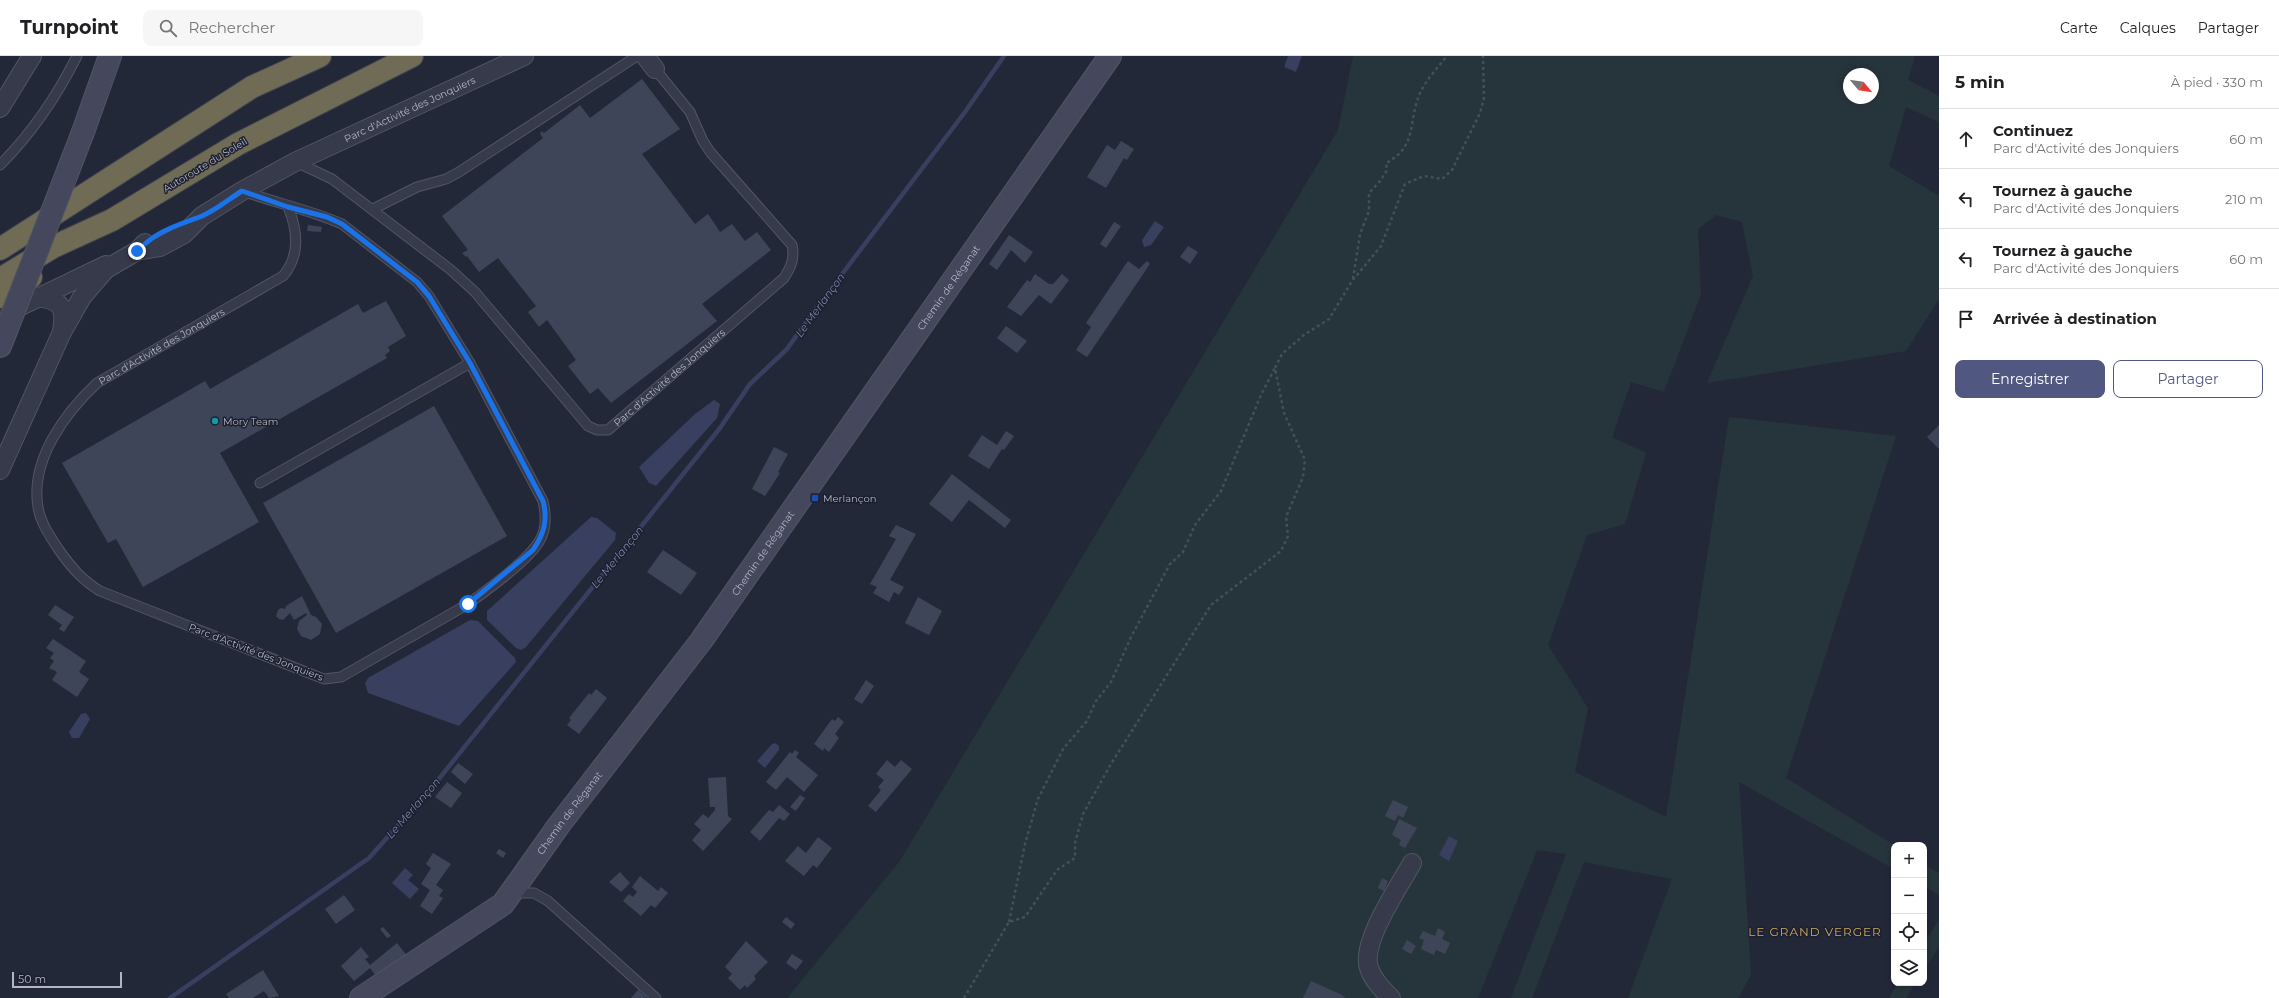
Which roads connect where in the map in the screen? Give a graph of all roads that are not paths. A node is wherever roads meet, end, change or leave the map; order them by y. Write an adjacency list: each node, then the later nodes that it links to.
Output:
1 (32, 56): 10 (street)
2 (77, 56): 13 (lane)
3 (110, 56): 24 (street, bridge)
4 (320, 56): 11 (highway)
5 (412, 56): 17 (highway, Autoroute du Soleil)
6 (524, 56): 12 (street, Parc d'Activité des Jonquiers)
7 (637, 56): 16 (lane)
8 (1110, 56): 30 (street, Chemin de Réganat)
9 (650, 62): 16 (lane, Parc d'Activité des Jonquiers)
10 (0, 108)
11 (151, 150): 18 (highway); 19 (highway)
12 (295, 162): 14 (street, Parc d'Activité des Jonquiers); 16 (lane, Parc d'Activité des Jonquiers)
13 (0, 165)
14 (242, 191): 15 (lane, Parc d'Activité des Jonquiers); 20 (street, Parc d'Activité des Jonquiers)
15 (288, 207): 26 (lane, Parc d'Activité des Jonquiers); 26 (lane, Parc d'Activité des Jonquiers)
16 (373, 210)
17 (112, 220): 21 (highway, Autoroute du Soleil); 22 (highway)
18 (0, 234)
19 (0, 249)
20 (131, 254): 23 (street); 25 (street, Parc d'Activité des Jonquiers)
21 (0, 279)
22 (0, 297)
23 (38, 297): 24 (street); 25 (street)
24 (2, 331)
25 (62, 332): 27 (street, Parc d'Activité des Jonquiers)
26 (470, 363): 28 (lane)
27 (0, 470)
28 (260, 483)
29 (1412, 864): 33 (street)
30 (511, 893): 31 (street, Chemin de Réganat); 32 (lane)
31 (361, 998)
32 (656, 998)
33 (1391, 998)

